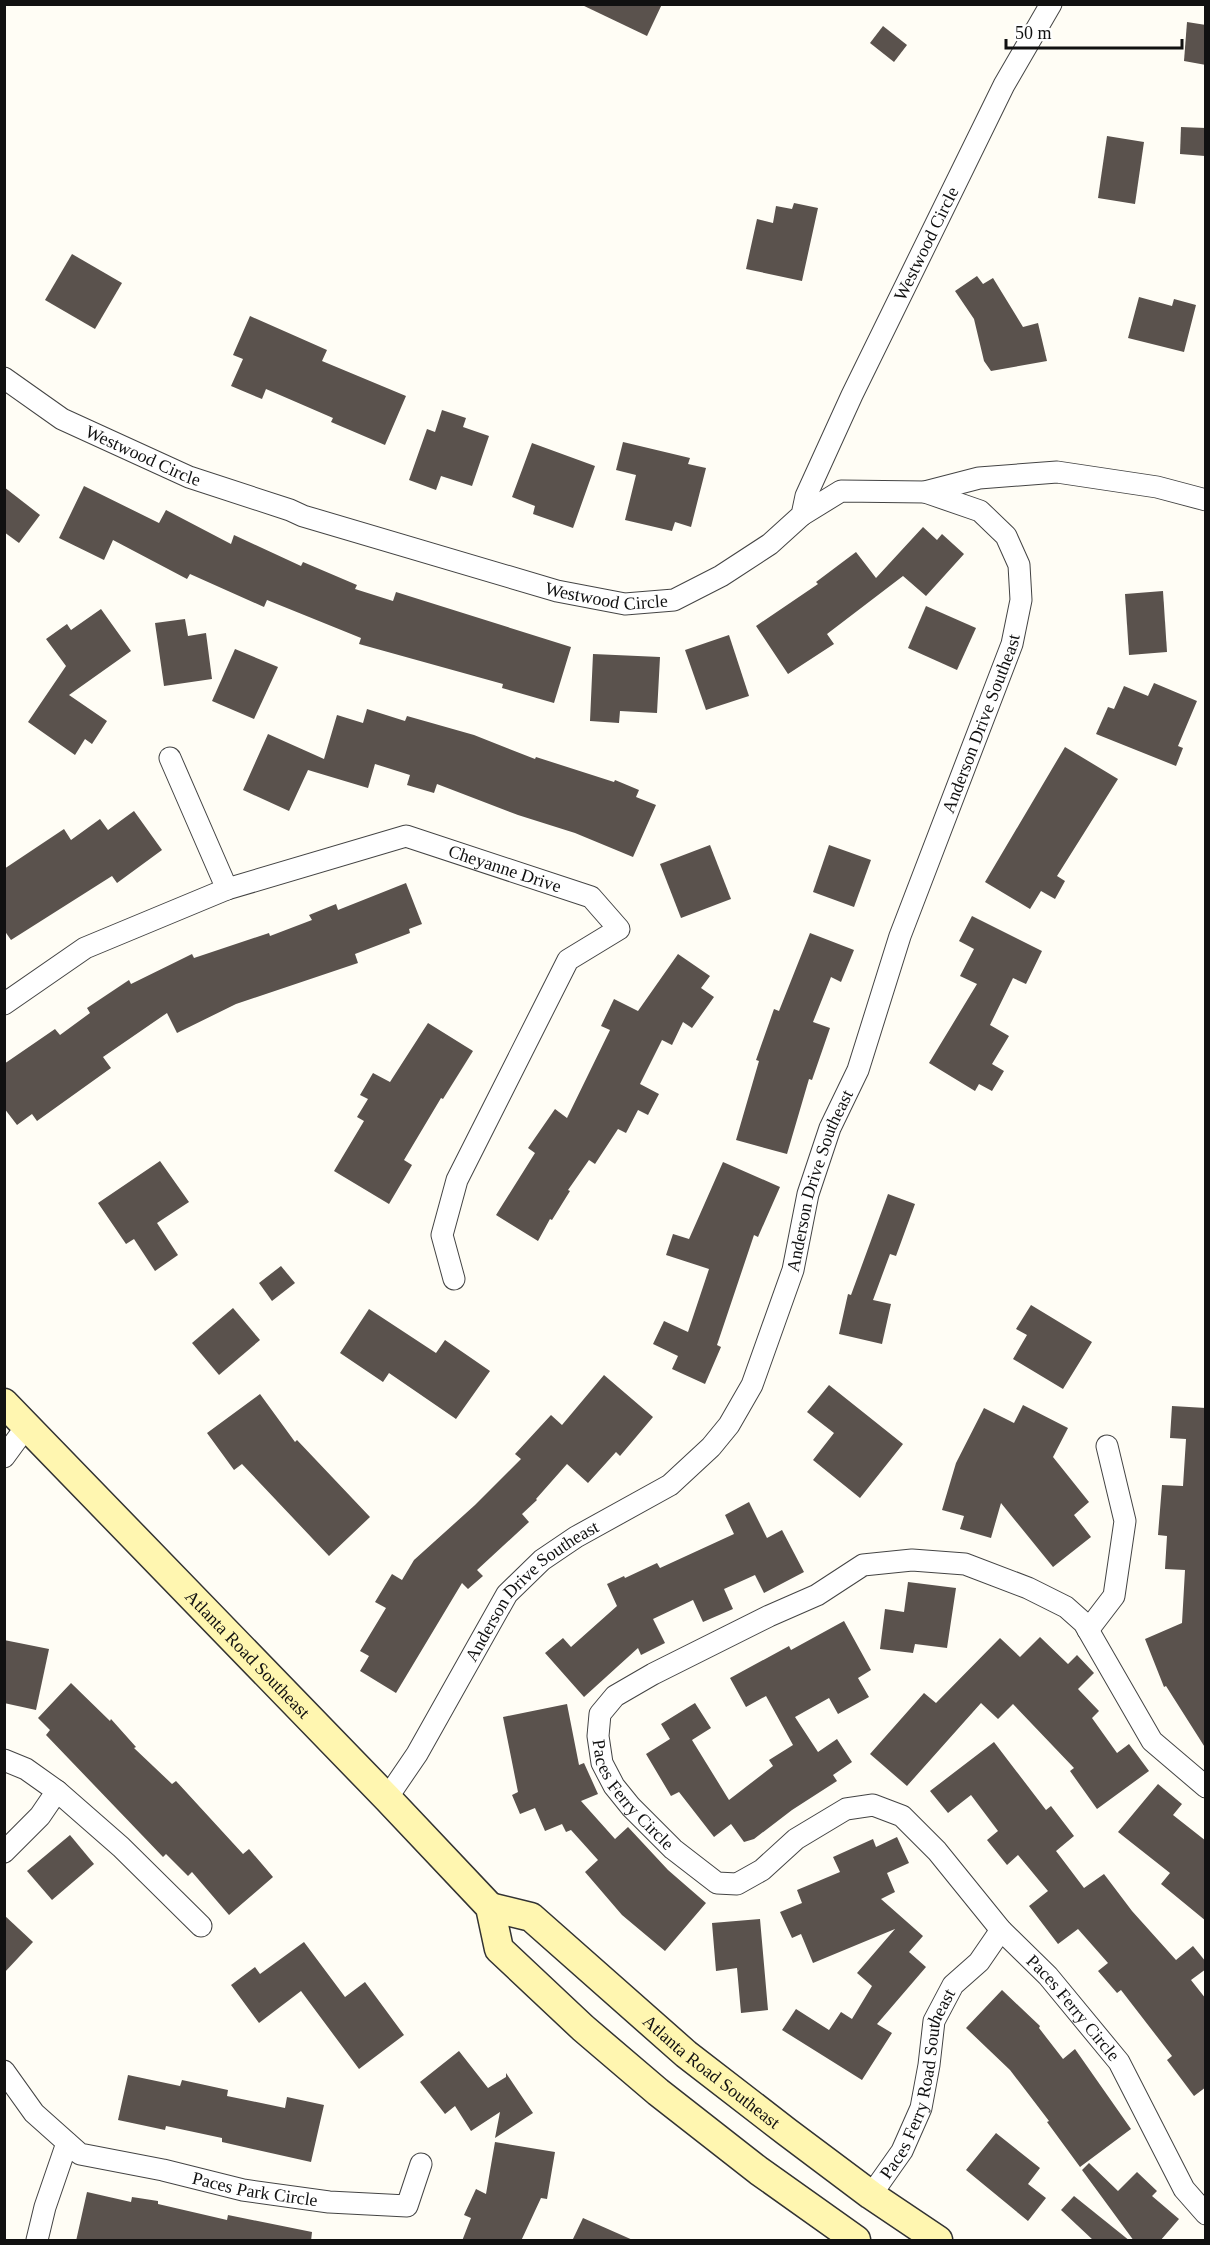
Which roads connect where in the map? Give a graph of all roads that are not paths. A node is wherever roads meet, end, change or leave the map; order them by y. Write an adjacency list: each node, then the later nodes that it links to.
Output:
1 (1051, 4): 5 (street, Westwood Circle)
2 (4, 378): 5 (street, Westwood Circle)
3 (925, 492): 4 (street, Anderson Drive Southeast); 5 (street, Anderson Drive Southeast); 18 (street, Anderson Drive Southeast)
4 (1206, 500)
5 (802, 514)
6 (170, 759): 7 (street)
7 (226, 889): 8 (street, Cheyanne Drive); 9 (street, Cheyanne Drive)
8 (4, 1004)
9 (454, 1279)
10 (4, 1403): 11 (main road, Atlanta Road Southeast)
11 (26, 1427): 13 (street); 18 (main road, Atlanta Road Southeast)
12 (1107, 1446): 14 (street)
13 (4, 1457)
14 (1088, 1630): 16 (street, Paces Ferry Circle); 22 (street, Paces Ferry Circle)
15 (4, 1760): 17 (street)
16 (1206, 1787)
17 (57, 1791): 19 (street); 21 (street)
18 (387, 1798): 20 (main road, Atlanta Road Southeast)
19 (4, 1852)
20 (490, 1907): 26 (main road, Atlanta Road Southeast); 28 (main road, Atlanta Road Southeast)
21 (201, 1926)
22 (1001, 1930): 26 (street, Paces Ferry Road Southeast); 27 (street, Paces Ferry Circle)
23 (4, 2071): 24 (street, Paces Park Circle)
24 (67, 2143): 25 (street, Paces Park Circle); 29 (street)
25 (421, 2164)
26 (871, 2195): 28 (main road, Paces Ferry Road Southeast); 30 (main road, Atlanta Road Southeast)
27 (1206, 2214)
28 (846, 2238)
29 (38, 2241)
30 (938, 2241)

